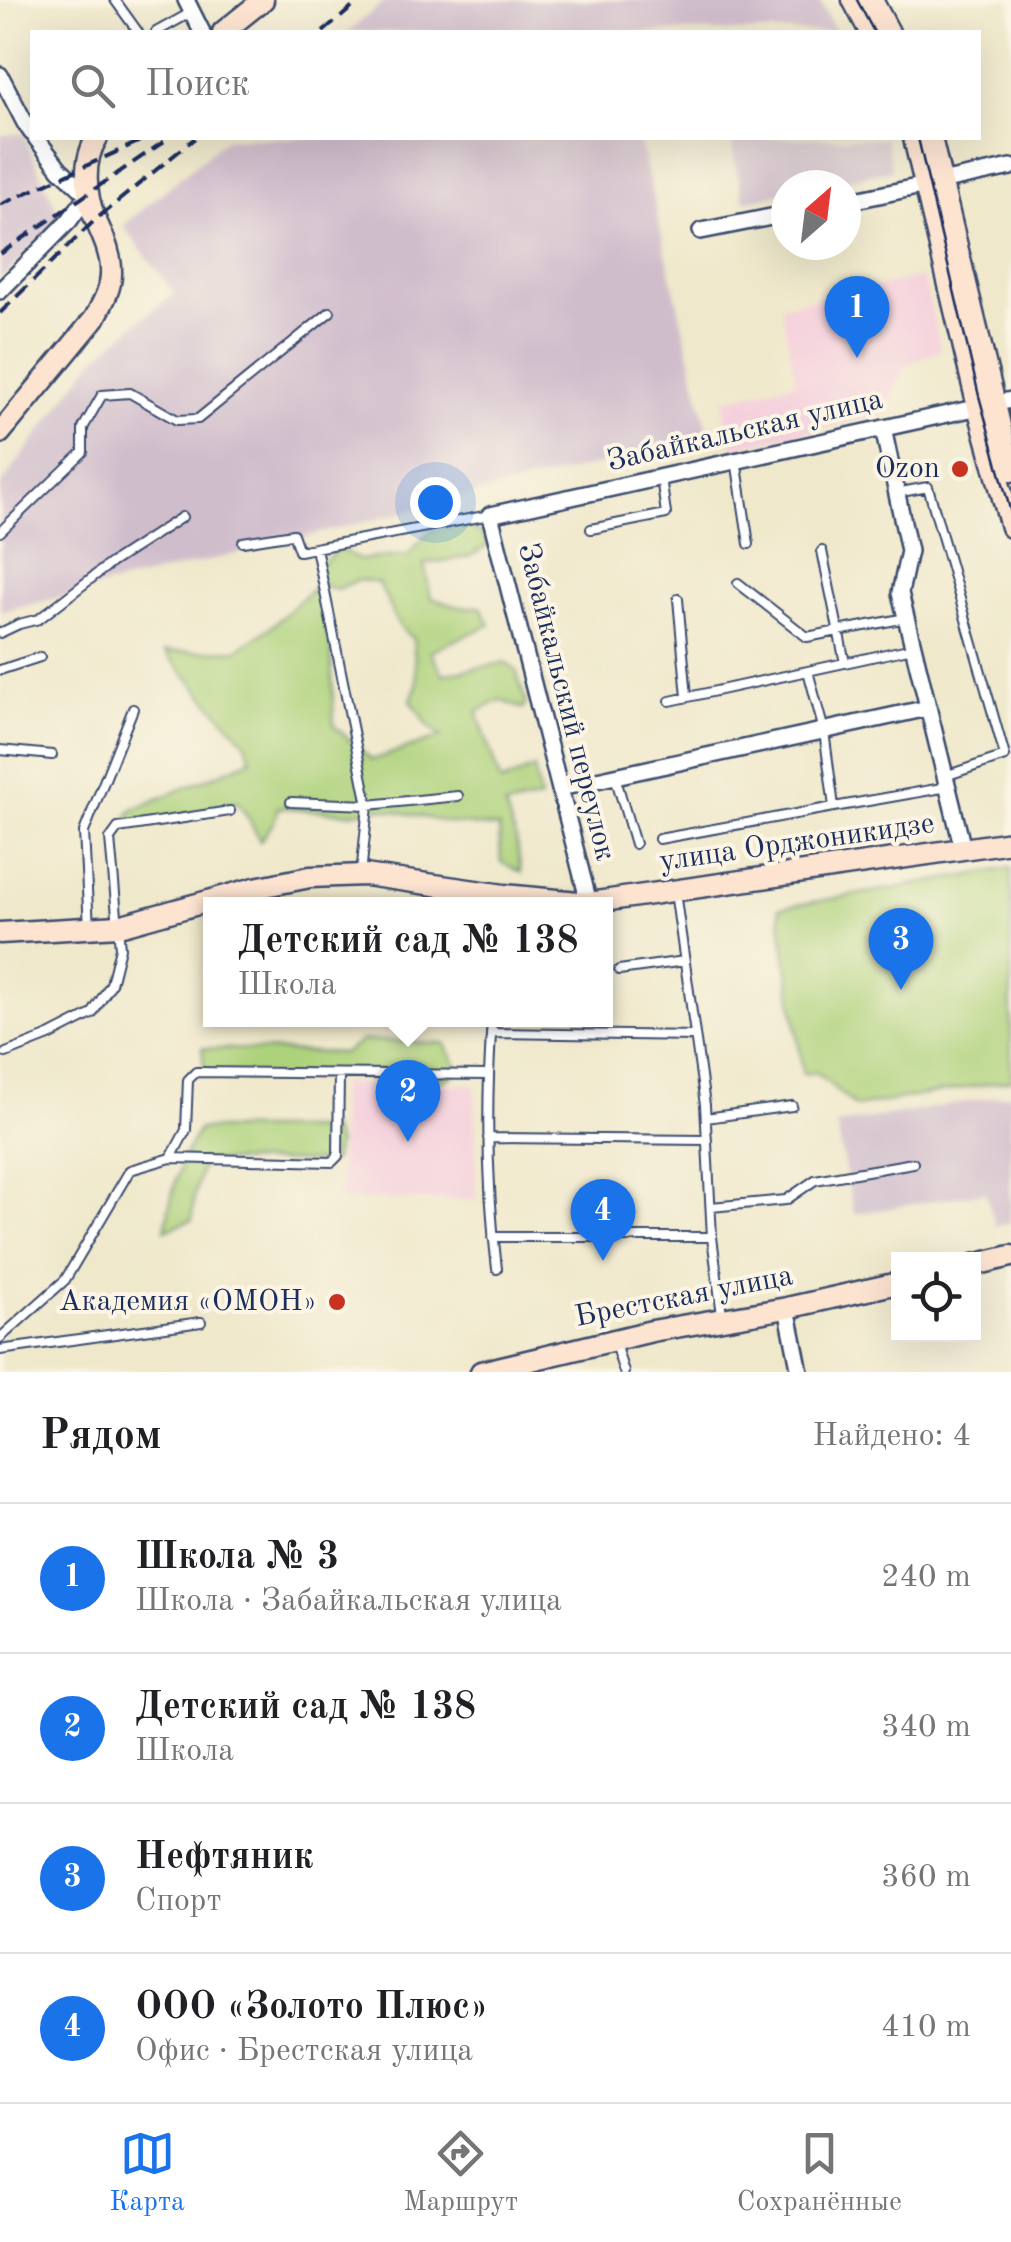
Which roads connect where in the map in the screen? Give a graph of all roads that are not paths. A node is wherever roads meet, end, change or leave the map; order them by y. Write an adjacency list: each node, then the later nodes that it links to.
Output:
1 (115, 0): 6 (lane)
2 (263, 0): 9 (street)
3 (853, 0): 10 (street)
4 (872, 0): 11 (street)
5 (189, 6): 7 (lane); 8 (street)
6 (137, 30)
7 (159, 30)
8 (201, 30)
9 (226, 30)
10 (869, 30)
11 (888, 30)
12 (0, 76): 13 (street)
13 (30, 130)
14 (38, 140): 20 (street)
15 (95, 140): 20 (street)
16 (915, 140): 19 (street)
17 (931, 140): 19 (street)
18 (1011, 168): 19 (street)
19 (934, 185): 21 (street); 26 (street)
20 (88, 194): 24 (street); 28 (street)
21 (861, 199)
22 (771, 217): 23 (street)
23 (701, 230)
24 (0, 291)
25 (330, 312): 37 (lane)
26 (994, 404): 27 (street, Забайкальская улица); 30 (street); 35 (street)
27 (883, 428): 29 (street, Забайкальская улица); 32 (street)
28 (0, 434)
29 (736, 460): 31 (street, Забайкальская улица); 39 (lane)
30 (1011, 471)
31 (661, 478): 33 (street, Забайкальская улица); 36 (lane)
32 (896, 493): 44 (street); 60 (lane)
33 (490, 515): 40 (lane); 61 (street, Забайкальский переулок)
34 (182, 517): 46 (lane)
35 (1011, 527)
36 (591, 529)
37 (0, 532)
38 (243, 542): 40 (lane)
39 (748, 544)
40 (316, 548): 64 (lane)
41 (822, 551): 45 (lane)
42 (738, 583): 45 (lane)
43 (678, 599): 52 (lane)
44 (906, 618): 45 (lane); 47 (street)
45 (838, 630): 49 (lane)
46 (0, 632)
47 (913, 648): 49 (lane); 54 (street)
48 (40, 657): 50 (lane)
49 (845, 663): 51 (lane)
50 (0, 670)
51 (808, 671): 52 (lane); 56 (lane)
52 (688, 697): 53 (lane)
53 (670, 701)
54 (928, 708): 56 (street); 60 (street)
55 (133, 709): 79 (lane)
56 (824, 730): 59 (street); 65 (lane)
57 (0, 750): 58 (lane)
58 (52, 755)
59 (615, 776): 61 (street); 69 (lane)
60 (946, 782): 65 (lane); 70 (street)
61 (560, 788): 75 (street, Забайкальский переулок)
62 (458, 796): 64 (lane)
63 (291, 802): 64 (lane)
64 (368, 804): 71 (lane)
65 (834, 807): 67 (lane)
66 (230, 811): 78 (lane)
67 (660, 838)
68 (1011, 842): 70 (street, улица Орджоникидзе)
69 (636, 844)
70 (963, 849): 72 (street, улица Орджоникидзе)
71 (361, 875): 73 (street, улица Орджоникидзе); 74 (street, улица Орджоникидзе)
72 (675, 892): 76 (street, улица Орджоникидзе); 81 (lane)
73 (222, 897)
74 (486, 897)
75 (588, 897)
76 (613, 900)
77 (203, 902): 78 (street, улица Орджоникидзе)
78 (120, 926): 79 (street, улица Орджоникидзе); 86 (lane)
79 (89, 928): 80 (street, улица Орджоникидзе)
80 (0, 933)
81 (685, 961): 82 (lane); 85 (lane)
82 (619, 970)
83 (492, 1027): 84 (lane)
84 (491, 1034): 85 (lane); 88 (lane)
85 (695, 1036): 90 (lane)
86 (6, 1053)
87 (339, 1074): 88 (lane); 93 (lane); 93 (lane)
88 (488, 1075): 91 (lane)
89 (792, 1106): 90 (lane)
90 (706, 1118): 92 (lane)
91 (488, 1138): 92 (lane); 96 (lane)
92 (707, 1140): 95 (lane)
93 (172, 1158): 105 (lane)
94 (913, 1163): 95 (lane)
95 (711, 1207): 97 (lane)
96 (493, 1237): 97 (lane); 100 (lane)
97 (712, 1237): 103 (lane)
98 (1011, 1256): 99 (street)
99 (981, 1263)
100 (497, 1270)
101 (891, 1284): 102 (street, Брестская улица)
102 (787, 1308): 103 (street, Брестская улица); 110 (street)
103 (722, 1319): 106 (street, Брестская улица)
104 (201, 1322): 107 (lane)
105 (0, 1338)
106 (614, 1340): 108 (street, Брестская улица); 109 (lane)
107 (0, 1350)
108 (482, 1372)
109 (624, 1372)
110 (800, 1372)

